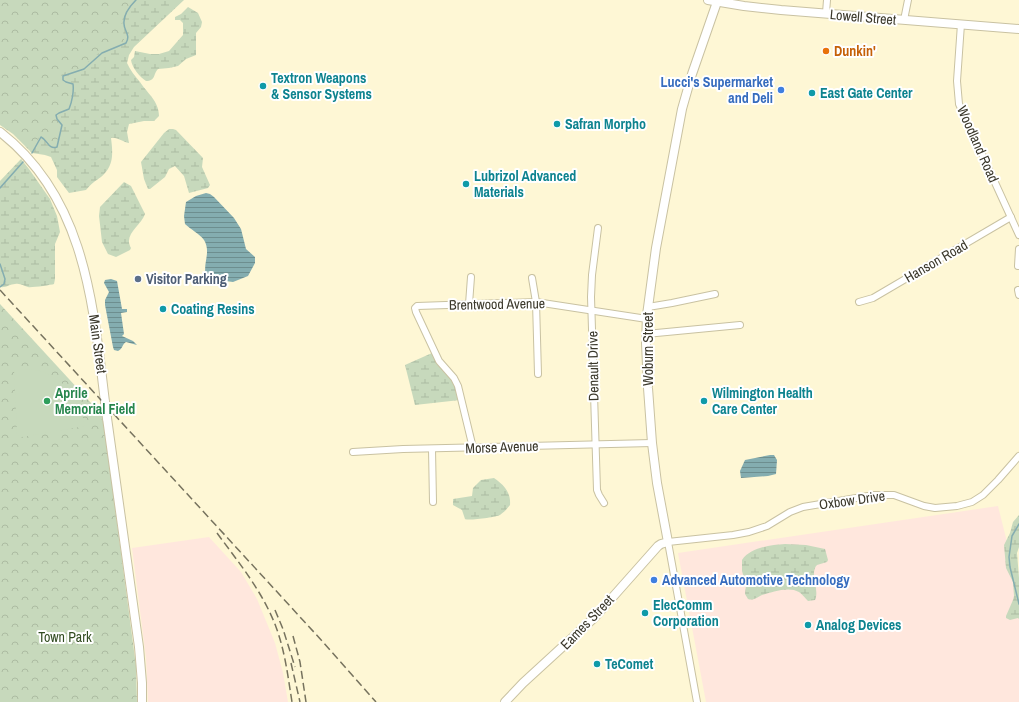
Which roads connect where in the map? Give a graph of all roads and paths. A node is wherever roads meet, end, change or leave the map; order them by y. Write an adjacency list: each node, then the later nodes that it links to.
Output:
1 (708, 0): 4 (main road, Lowell Street)
2 (827, 0): 5 (street)
3 (908, 0): 6 (street)
4 (717, 1): 5 (main road, Lowell Street); 21 (main road, Woburn Street)
5 (826, 14): 6 (main road, Lowell Street)
6 (904, 20): 7 (main road, Lowell Street)
7 (961, 24): 8 (main road, Lowell Street); 10 (street, Woodland Road)
8 (1019, 29)
9 (0, 132): 36 (main road, Main Street, bridge)
10 (1012, 217): 12 (street, Woodland Road); 19 (street, Hanson Road)
11 (598, 228): 22 (street, Denault Drive)
12 (1019, 235)
13 (1019, 249): 14 (street)
14 (1018, 266)
15 (471, 277): 20 (street)
16 (532, 278): 18 (street)
17 (715, 294): 21 (street)
18 (536, 302): 20 (street, Brentwood Avenue); 22 (street, Brentwood Avenue); 26 (street)
19 (859, 302)
20 (469, 304): 29 (street, Brentwood Avenue)
21 (648, 306): 23 (main road, Woburn Street)
22 (591, 310): 23 (street, Brentwood Avenue); 28 (street, Denault Drive)
23 (647, 318): 25 (main road, Woburn Street)
24 (740, 325): 25 (street)
25 (646, 334): 27 (main road, Woburn Street)
26 (538, 374)
27 (652, 443): 28 (street, Morse Avenue); 35 (main road, Woburn Street)
28 (596, 445): 29 (street, Morse Avenue); 34 (street, Denault Drive)
29 (473, 448): 30 (street, Morse Avenue)
30 (432, 449): 31 (street, Morse Avenue); 33 (street)
31 (353, 452)
32 (1019, 456): 35 (street, Oxbow Drive)
33 (433, 502)
34 (604, 503)
35 (668, 542): 37 (main road, Eames Street); 38 (street, Woburn Street)
36 (142, 702)
37 (505, 702)
38 (697, 702)

